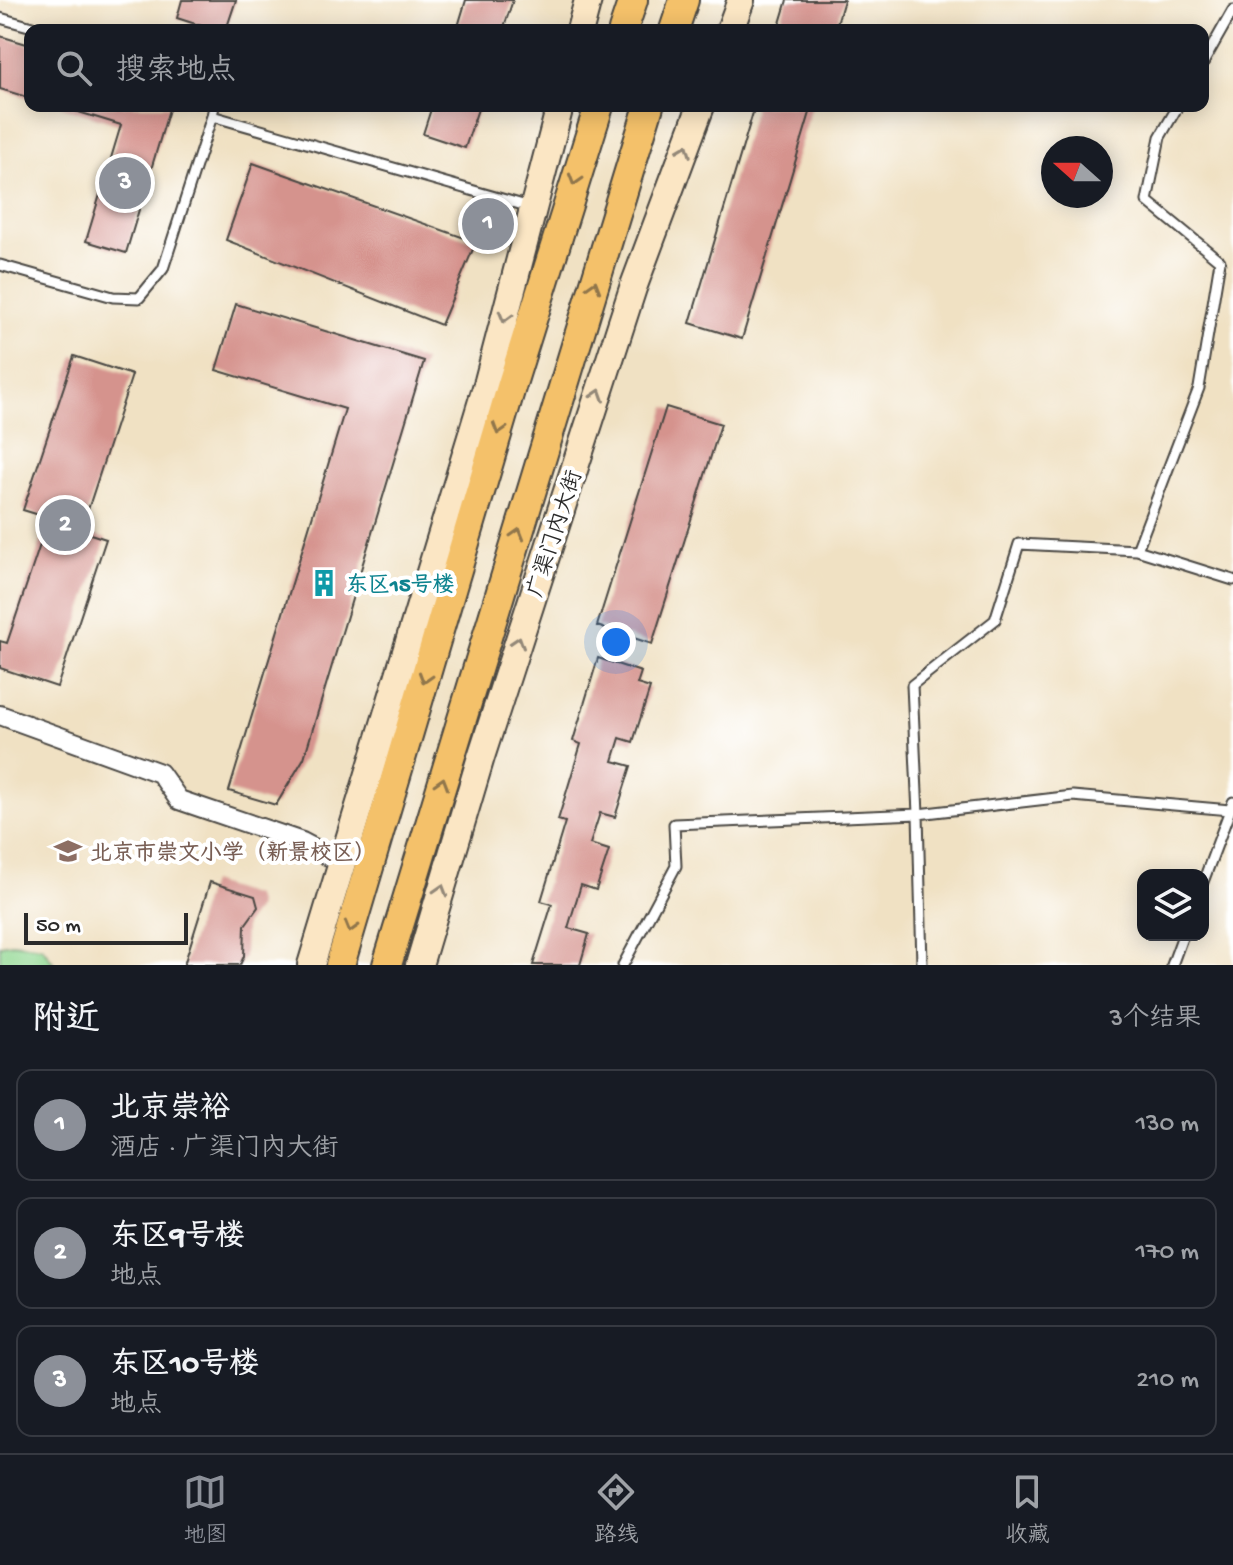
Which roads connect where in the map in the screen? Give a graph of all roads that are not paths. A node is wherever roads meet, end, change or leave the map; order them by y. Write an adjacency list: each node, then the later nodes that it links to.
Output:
1 (588, 0): 7 (street)
2 (633, 0): 8 (main road)
3 (684, 0): 9 (main road)
4 (741, 0): 10 (street)
5 (1233, 10): 12 (lane)
6 (0, 18): 11 (lane)
7 (582, 24)
8 (625, 24)
9 (676, 24)
10 (732, 24)
11 (24, 25)
12 (1209, 52)
13 (213, 112): 21 (lane)
14 (216, 112): 20 (lane)
15 (558, 112): 20 (street)
16 (597, 112): 31 (main road, one-way to 31)
17 (647, 112): 32 (main road, 广渠门内大街, one-way to 17)
18 (699, 112): 33 (street, 广渠门内大街, one-way to 18)
19 (1175, 112): 22 (lane)
20 (533, 208): 27 (street, one-way to 27)
21 (0, 265)
22 (1137, 550): 23 (lane); 26 (lane)
23 (1233, 580)
24 (0, 715): 27 (street)
25 (1232, 806): 26 (lane); 28 (lane)
26 (918, 814): 34 (lane); 35 (lane)
27 (342, 863): 30 (street)
28 (1208, 869)
29 (1181, 941): 36 (lane)
30 (311, 965)
31 (340, 965)
32 (387, 965)
33 (419, 965)
34 (623, 965)
35 (922, 965)
36 (1172, 965)

